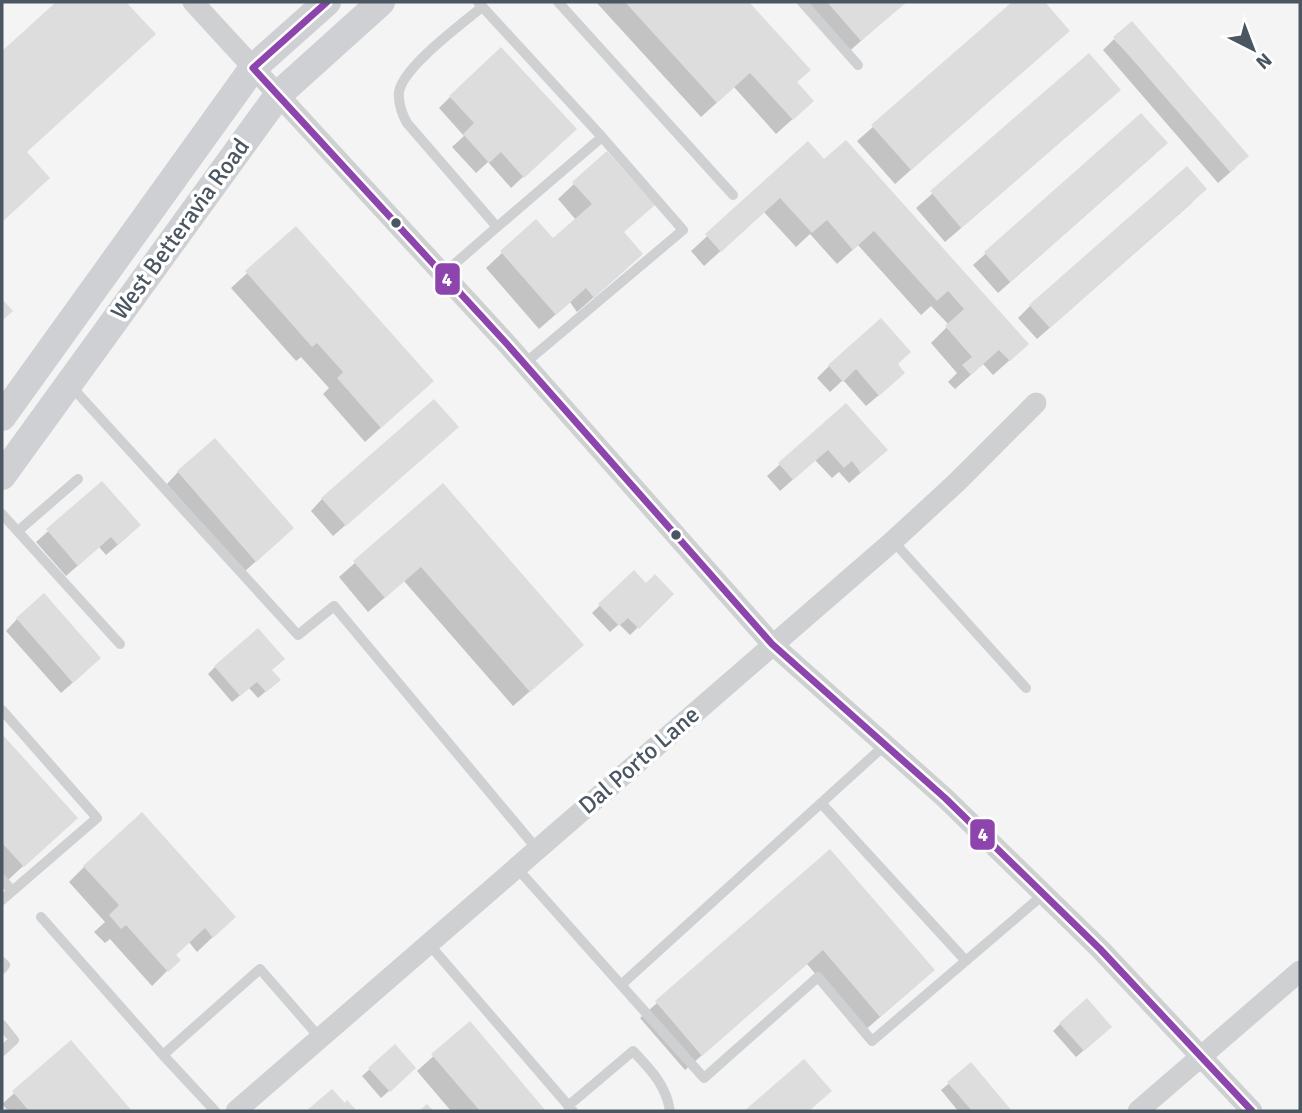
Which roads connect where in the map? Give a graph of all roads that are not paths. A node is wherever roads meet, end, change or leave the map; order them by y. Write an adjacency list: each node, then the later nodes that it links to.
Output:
1 (193, 2): 8 (street)
2 (327, 2): 8 (main road, West Betteravia Road)
3 (381, 2): 9 (main road, West Betteravia Road)
4 (558, 2): 11 (lane)
5 (802, 2): 7 (lane)
6 (480, 4): 10 (lane); 12 (lane)
7 (858, 65)
8 (253, 68): 9 (street); 17 (main road, West Betteravia Road)
9 (279, 93): 13 (street); 15 (main road, West Betteravia Road)
10 (602, 137): 12 (lane); 14 (lane)
11 (733, 195)
12 (497, 227): 13 (lane)
13 (443, 274): 14 (street)
14 (524, 364): 23 (street)
15 (68, 383): 18 (main road, West Betteravia Road); 29 (lane)
16 (1036, 403): 22 (street, Dal Porto Lane)
17 (2, 417)
18 (2, 475)
19 (78, 479): 21 (lane)
20 (2, 514): 21 (lane)
21 (18, 531): 24 (lane)
22 (893, 541): 23 (street, Dal Porto Lane); 25 (lane)
23 (772, 644): 27 (street); 29 (street, Dal Porto Lane)
24 (120, 645)
25 (1026, 688)
26 (2, 710): 32 (lane)
27 (885, 745): 28 (lane); 33 (street)
28 (821, 803): 37 (lane); 41 (lane)
29 (537, 849): 30 (street, Dal Porto Lane)
30 (516, 867): 36 (street, Dal Porto Lane); 41 (lane)
31 (2, 879): 32 (lane)
32 (12, 891): 34 (lane)
33 (1044, 894): 37 (lane); 46 (street)
34 (2, 900)
35 (41, 917): 45 (lane)
36 (428, 943): 43 (street, Dal Porto Lane); 47 (lane)
37 (965, 961): 41 (lane)
38 (2, 962): 39 (lane)
39 (2, 969)
40 (1300, 971): 46 (street)
41 (621, 985)
42 (2, 1025): 44 (lane)
43 (320, 1038): 45 (lane); 49 (street, Dal Porto Lane)
44 (2, 1051)
45 (163, 1055): 48 (lane)
46 (1202, 1057): 51 (street); 52 (street)
47 (570, 1109): 50 (lane)
48 (215, 1111)
49 (236, 1111)
50 (670, 1111)
51 (1138, 1111)
52 (1252, 1111)

